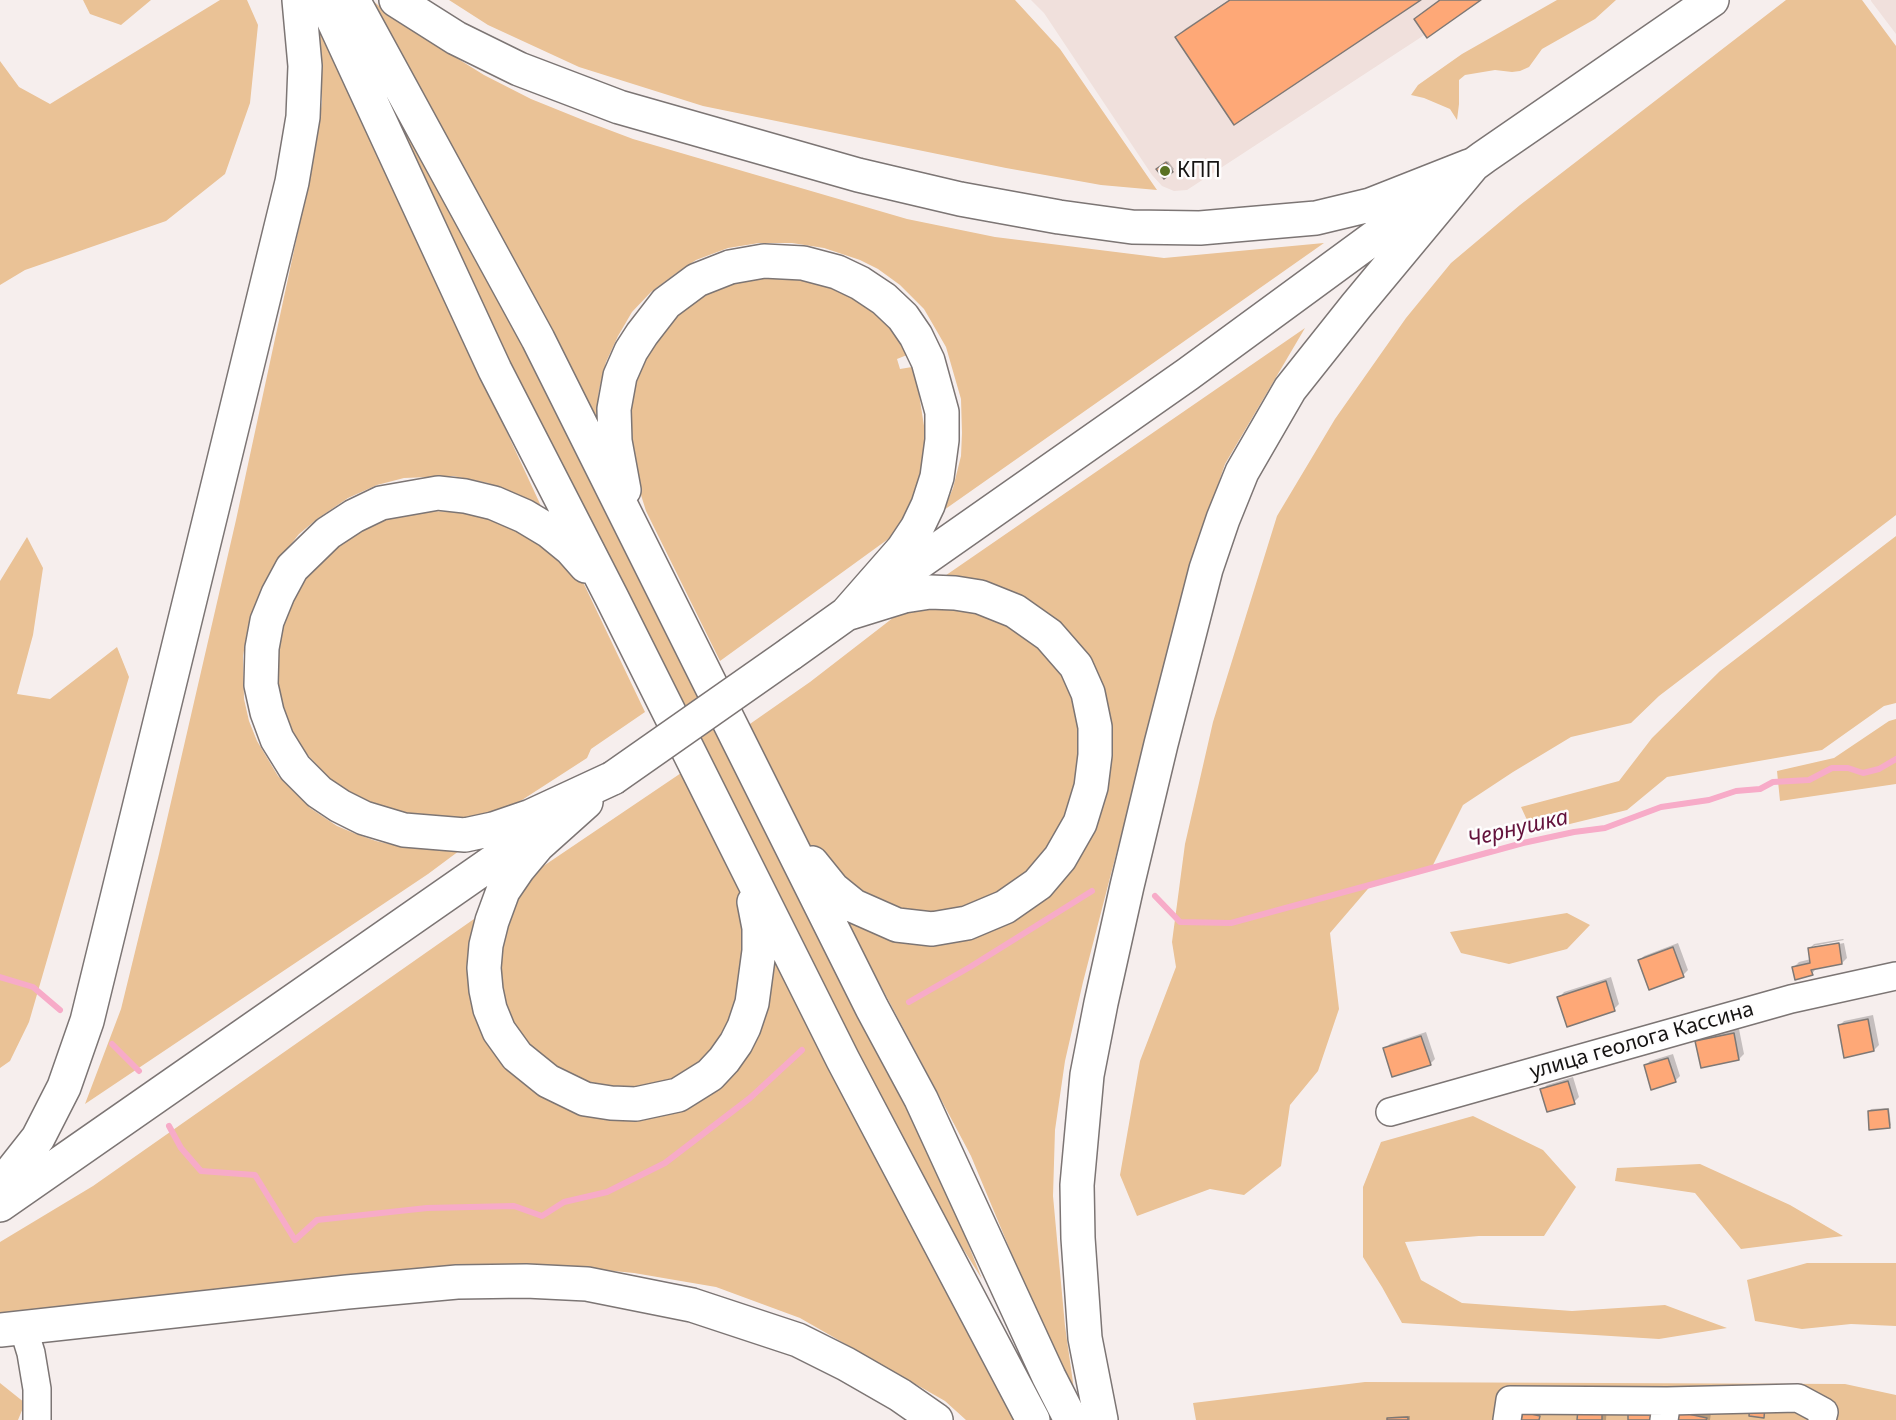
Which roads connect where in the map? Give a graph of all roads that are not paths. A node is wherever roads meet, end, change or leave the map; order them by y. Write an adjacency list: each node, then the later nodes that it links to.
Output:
1 (299, 0): 15 (main road)
2 (324, 0): 8 (main road)
3 (353, 0): 7 (main road)
4 (396, 0): 6 (main road)
5 (1712, 0): 6 (main road)
6 (1474, 164): 9 (main road); 23 (main road)
7 (648, 562): 9 (main road); 11 (main road)
8 (612, 598): 10 (main road); 12 (main road)
9 (846, 614): 10 (main road, bridge); 11 (main road)
10 (613, 778): 12 (main road); 16 (main road)
11 (779, 822): 22 (main road)
12 (741, 860): 21 (main road)
13 (1896, 976): 14 (street, улица геолога Кассина)
14 (1390, 1112)
15 (0, 1186)
16 (0, 1205)
17 (11, 1329): 19 (street); 20 (main road)
18 (1665, 1410): 24 (street); 25 (street)
19 (37, 1420)
20 (936, 1420)
21 (1033, 1420)
22 (1071, 1420)
23 (1101, 1420)
24 (1507, 1420)
25 (1822, 1420)

